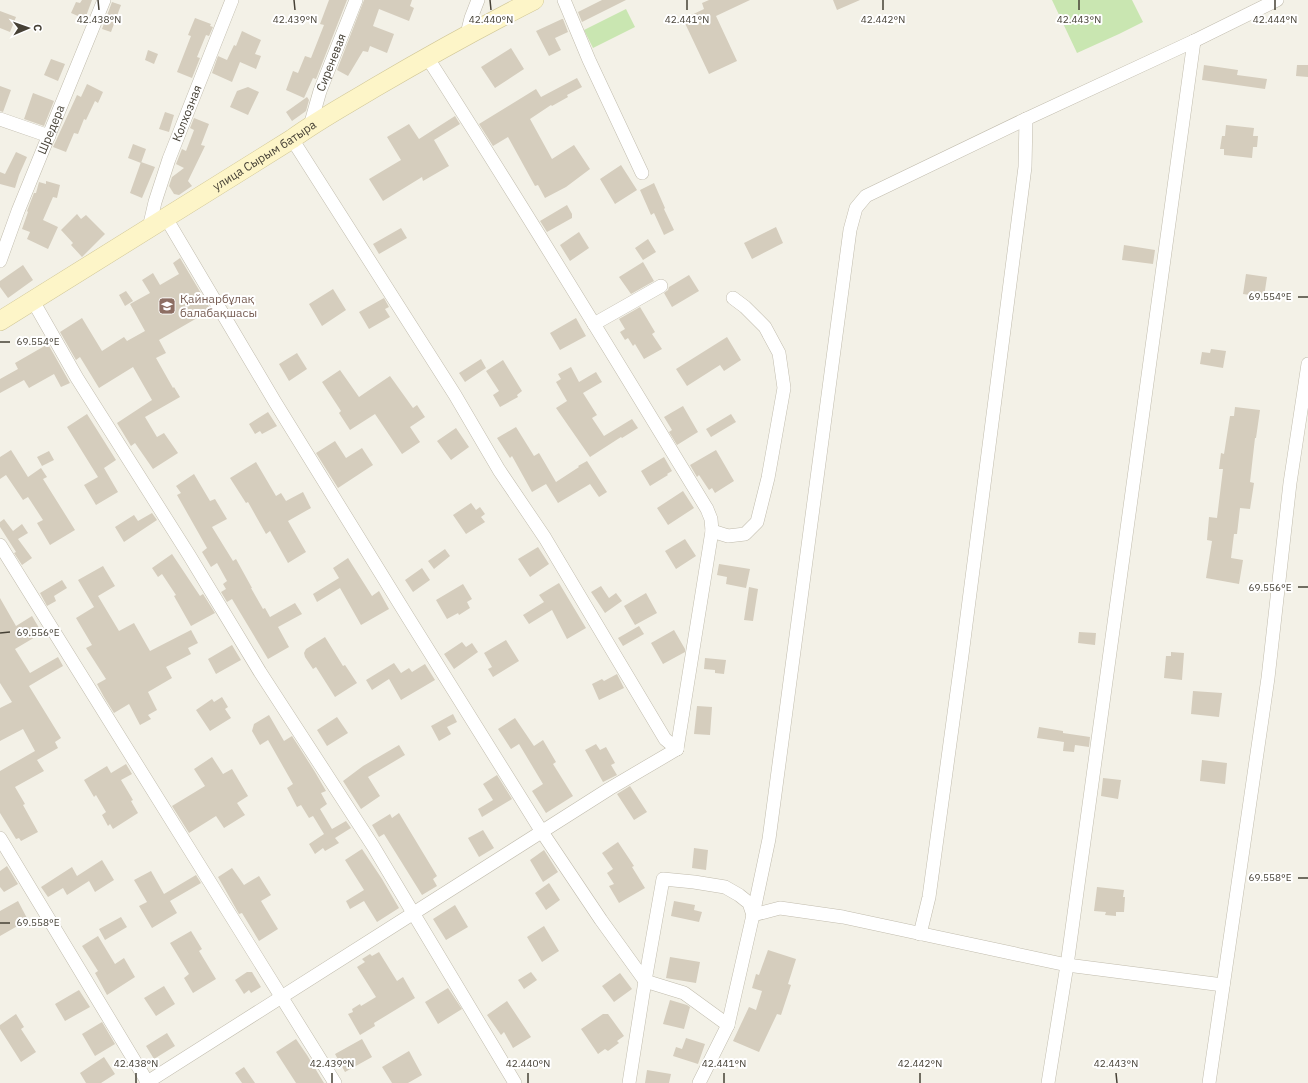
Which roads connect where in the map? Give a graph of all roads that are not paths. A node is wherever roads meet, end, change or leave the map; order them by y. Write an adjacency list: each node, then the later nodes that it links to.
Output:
1 (104, 0): 14 (street, Шредера)
2 (232, 0): 18 (street, Колхозная)
3 (356, 0): 13 (street, Сиреневая)
4 (478, 0): 8 (street)
5 (534, 0): 8 (street, улица Сырым батыра)
6 (564, 0): 16 (street)
7 (1277, 0): 9 (street)
8 (467, 34): 10 (street, улица Сырым батыра)
9 (1194, 41): 12 (street); 34 (street)
10 (427, 57): 13 (street, улица Сырым батыра); 24 (street)
11 (0, 119): 14 (street)
12 (1026, 119): 32 (street); 33 (street)
13 (310, 126): 15 (street, улица Сырым батыра)
14 (49, 136): 19 (street, Шредера)
15 (292, 139): 17 (street, улица Сырым батыра); 28 (street)
16 (642, 174)
17 (166, 218): 18 (street, улица Сырым батыра); 29 (street)
18 (149, 228): 22 (street, улица Сырым батыра)
19 (0, 261)
20 (661, 286): 24 (street)
21 (733, 298): 26 (street)
22 (33, 301): 23 (street, улица Сырым батыра); 31 (street)
23 (0, 321)
24 (594, 324): 26 (street)
25 (1308, 364): 36 (street)
26 (712, 531): 28 (street)
27 (0, 545): 37 (street)
28 (677, 749): 29 (street)
29 (542, 832): 31 (street); 35 (street)
30 (0, 838): 39 (street)
31 (414, 914): 37 (street); 41 (street)
32 (753, 915): 33 (street); 35 (street); 38 (street)
33 (920, 934): 34 (street)
34 (1067, 965): 36 (street); 44 (street)
35 (646, 981): 38 (street); 42 (street)
36 (1223, 985): 45 (street)
37 (282, 996): 39 (street); 40 (street)
38 (728, 1025): 43 (street)
39 (148, 1083)
40 (335, 1083)
41 (515, 1083)
42 (629, 1083)
43 (699, 1083)
44 (1048, 1083)
45 (1209, 1083)

